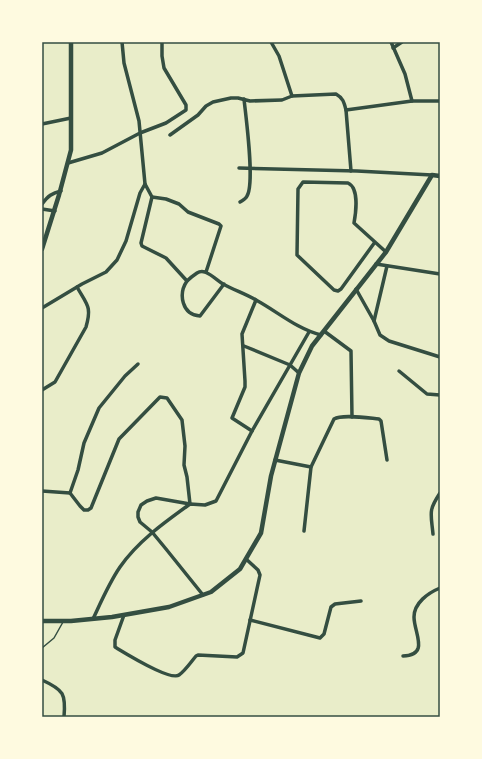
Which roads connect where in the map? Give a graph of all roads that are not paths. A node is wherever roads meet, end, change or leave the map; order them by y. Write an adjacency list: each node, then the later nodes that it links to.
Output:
1 (71, 42): 13 (street)
2 (122, 42): 15 (street)
3 (162, 42): 15 (street)
4 (271, 42): 8 (street)
5 (391, 42): 7 (street)
6 (402, 42): 7 (street)
7 (393, 48): 11 (street)
8 (292, 96): 9 (street); 12 (street)
9 (244, 99): 16 (street); 19 (street)
10 (440, 101): 11 (street)
11 (412, 102): 12 (street)
12 (346, 110): 20 (street)
13 (71, 118): 14 (street); 17 (street)
14 (42, 124)
15 (140, 133): 17 (street); 23 (street)
16 (170, 135)
17 (68, 163): 24 (street)
18 (239, 168): 19 (street)
19 (250, 169): 20 (street); 26 (street)
20 (351, 171): 21 (street)
21 (432, 175): 22 (street); 32 (street)
22 (440, 176)
23 (145, 184): 25 (street); 39 (street)
24 (61, 191): 27 (street); 29 (street)
25 (152, 197): 35 (street); 37 (street)
26 (240, 202)
27 (42, 204)
28 (42, 209): 29 (street)
29 (54, 211): 31 (street)
30 (375, 242): 30 (street); 32 (street)
31 (42, 249)
32 (386, 252): 33 (street)
33 (376, 264): 34 (street); 40 (street)
34 (387, 266): 36 (street); 43 (street)
35 (206, 272): 37 (street); 38 (street)
36 (440, 274)
37 (187, 282): 38 (street)
38 (224, 284): 41 (street)
39 (77, 287): 42 (street); 53 (street)
40 (356, 289): 43 (street); 44 (street)
41 (256, 300): 45 (street); 47 (street)
42 (42, 308)
43 (374, 321): 48 (street)
44 (324, 331): 46 (street); 55 (street)
45 (309, 332): 46 (street); 50 (street)
46 (320, 335): 52 (street)
47 (244, 346): 50 (street); 56 (street)
48 (440, 357)
49 (138, 364): 61 (street)
50 (290, 365): 52 (street); 56 (street)
51 (399, 371): 54 (street)
52 (299, 373): 57 (street)
53 (42, 390)
54 (440, 395)
55 (352, 418): 58 (street); 59 (street)
56 (252, 431): 63 (street)
57 (275, 460): 59 (street); 67 (street)
58 (387, 460)
59 (311, 467): 64 (street)
60 (42, 491): 61 (street)
61 (70, 493): 63 (street)
62 (440, 493): 66 (street)
63 (190, 504): 65 (street); 65 (street)
64 (304, 531)
65 (152, 532): 69 (street); 72 (street)
66 (433, 534)
67 (246, 559): 69 (street); 73 (street)
68 (440, 588): 77 (street)
69 (203, 595): 71 (street)
70 (361, 601): 73 (street)
71 (124, 615): 72 (street); 73 (street)
72 (93, 619): 75 (street)
73 (250, 620)
74 (42, 621): 75 (street)
75 (64, 621): 76 (lane)
76 (42, 648)
77 (403, 656)
78 (42, 680): 79 (street)
79 (64, 717)

